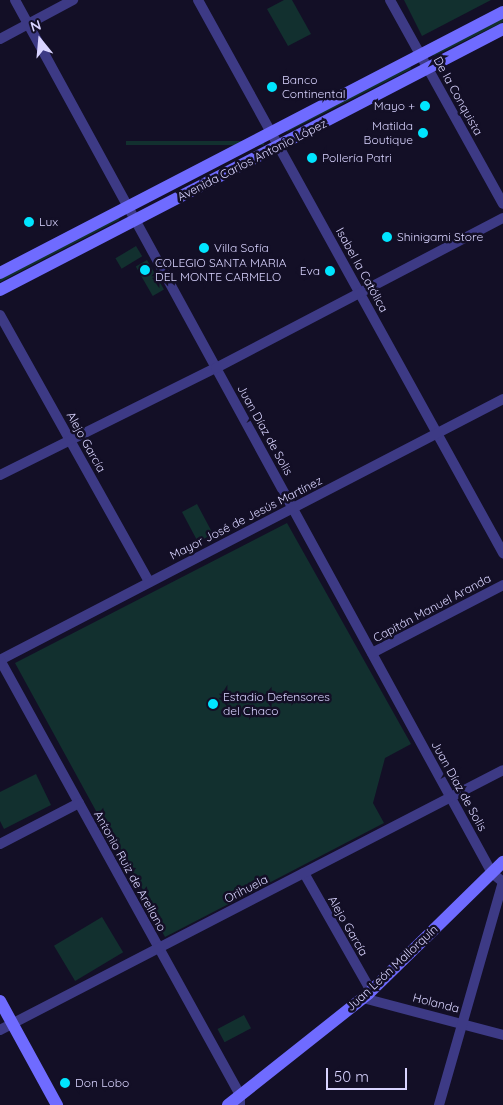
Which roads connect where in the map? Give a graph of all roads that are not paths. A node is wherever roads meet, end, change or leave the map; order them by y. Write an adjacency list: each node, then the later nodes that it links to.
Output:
1 (15, 0): 6 (street, Juan Díaz de Solis)
2 (74, 0): 6 (street)
3 (198, 0): 11 (street, Isabel la Católica)
4 (390, 0): 9 (street, De la Conquista)
5 (503, 12): 9 (main road, Avenida Carlos Antonio López)
6 (28, 24): 8 (street); 14 (street, Juan Díaz de Solis)
7 (503, 29): 10 (main road, Avenida Carlos Antonio López)
8 (0, 39)
9 (421, 55): 10 (street, De la Conquista); 11 (main road, Avenida Carlos Antonio López)
10 (428, 68): 12 (main road, Avenida Carlos Antonio López); 13 (street, De la Conquista)
11 (272, 132): 12 (street, Isabel la Católica); 14 (main road, Avenida Carlos Antonio López)
12 (280, 146): 16 (main road, Avenida Carlos Antonio López); 19 (street, Isabel la Católica)
13 (503, 204)
14 (128, 206): 16 (street, Juan Díaz de Solis); 17 (main road, Avenida Carlos Antonio López)
15 (503, 218): 19 (street)
16 (136, 220): 18 (main road, Avenida Carlos Antonio López); 21 (street, Juan Díaz de Solis)
17 (0, 273)
18 (0, 290)
19 (360, 293): 21 (street); 23 (street, Isabel la Católica)
20 (0, 315): 24 (street, Alejo García)
21 (216, 368): 24 (street); 26 (street, Juan Díaz de Solis)
22 (503, 399): 23 (street, Mayor José de Jesús Martínez)
23 (437, 433): 26 (street, Mayor José de Jesús Martínez); 27 (street, Isabel la Católica)
24 (70, 438): 25 (street); 28 (street, Alejo García)
25 (0, 475)
26 (294, 508): 28 (street, Mayor José de Jesús Martínez); 30 (street, Juan Díaz de Solis)
27 (503, 553)
28 (150, 582): 31 (street, Mayor José de Jesús Martínez)
29 (503, 585): 30 (street, Capitán Manuel Aranda)
30 (372, 653): 33 (street, Juan Díaz de Solis)
31 (0, 660): 34 (street, Antonio Ruiz de Arellano)
32 (503, 770): 33 (street, Orihuela)
33 (450, 797): 37 (street, Orihuela); 38 (street, Juan Díaz de Solis)
34 (79, 803): 35 (street); 40 (street, Antonio Ruiz de Arellano)
35 (0, 844)
36 (503, 862): 38 (main road, Juan León Mallorquín)
37 (304, 873): 40 (street, Orihuela); 41 (street, Alejo García)
38 (492, 873): 39 (street); 41 (main road, Juan León Mallorquín)
39 (503, 882): 43 (street)
40 (158, 948): 44 (street, Orihuela); 47 (street, Antonio Ruiz de Arellano)
41 (367, 994): 43 (street, Holanda); 47 (main road, Juan León Mallorquín)
42 (0, 1002): 44 (main road)
43 (463, 1023): 46 (street, Holanda); 51 (street)
44 (12, 1024): 45 (street, Orihuela); 48 (main road)
45 (0, 1030)
46 (503, 1035)
47 (240, 1100): 49 (street); 50 (main road, Juan León Mallorquín)
48 (57, 1105)
49 (220, 1105)
50 (228, 1105)
51 (439, 1105)

